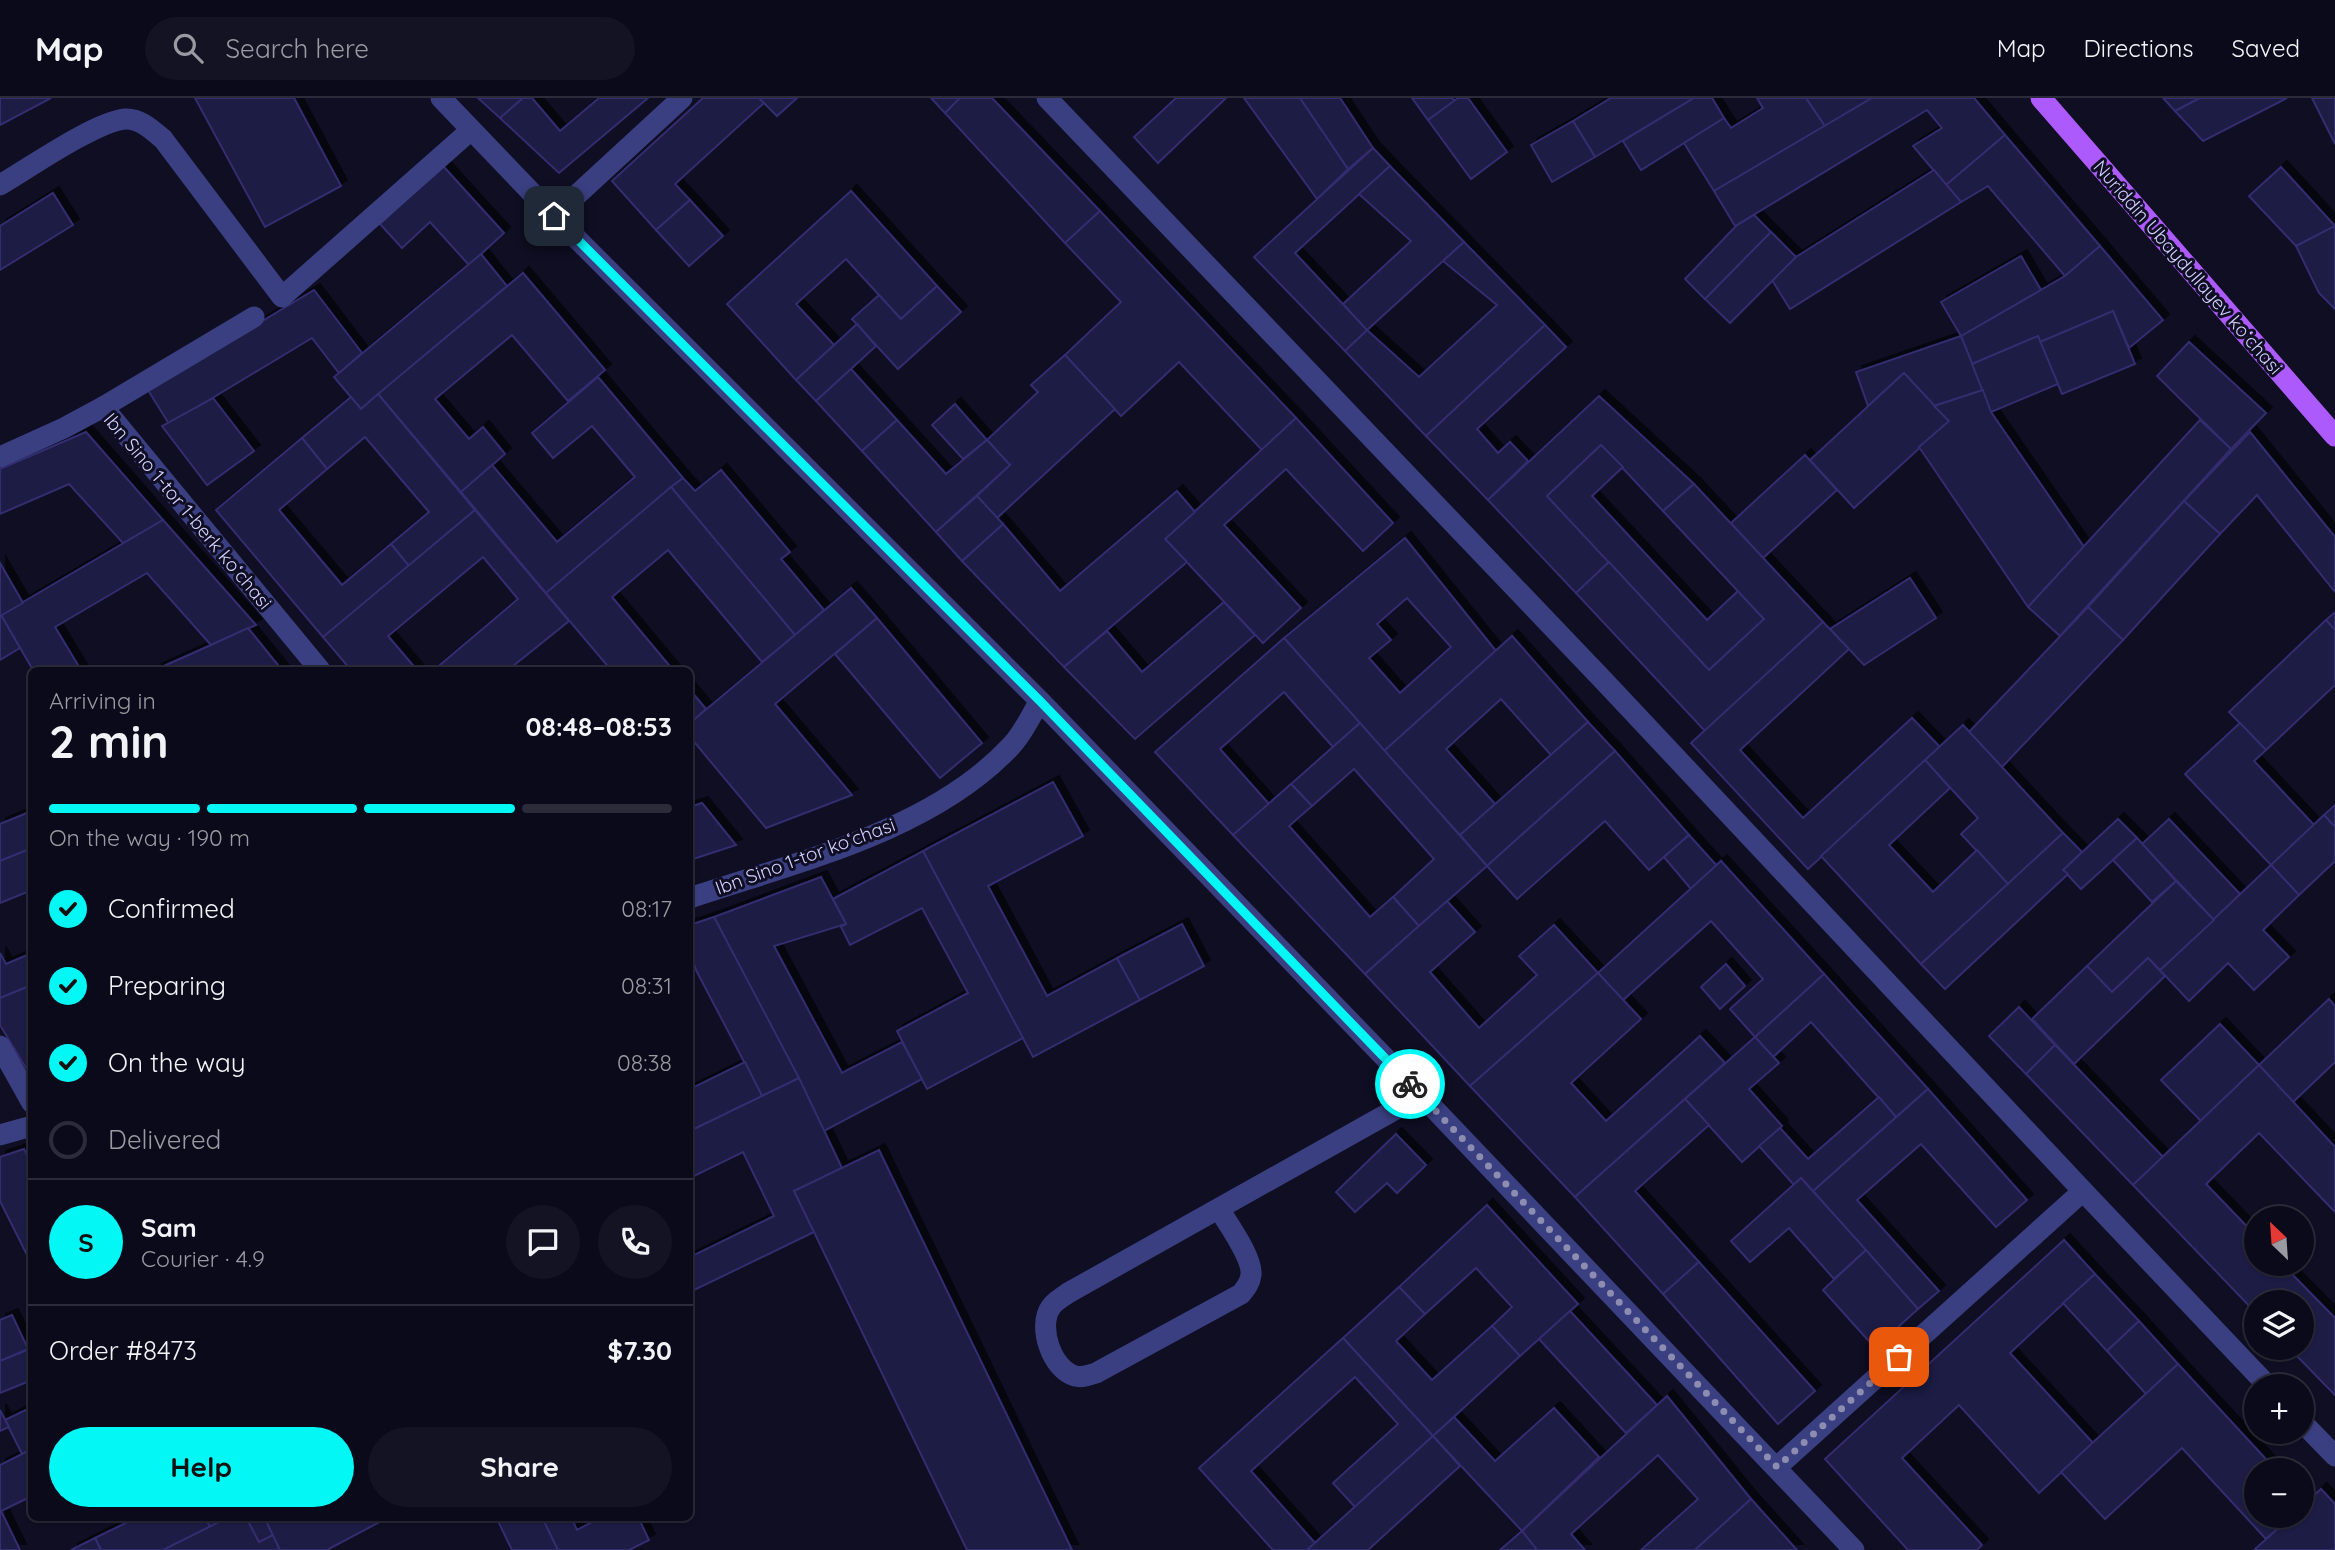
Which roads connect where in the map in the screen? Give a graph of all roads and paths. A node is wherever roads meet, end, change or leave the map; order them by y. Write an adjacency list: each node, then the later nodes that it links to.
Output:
1 (442, 98): 5 (street)
2 (682, 98): 7 (street)
3 (1046, 98): 20 (street)
4 (2041, 98): 10 (main road, Nuriddin Ubaydullayev koʻchasi)
5 (471, 130): 6 (street); 7 (street)
6 (0, 185)
7 (554, 216): 13 (street)
8 (254, 317): 9 (street)
9 (103, 407): 11 (street, Ibn Sino 1-tor 1-berk koʻchasi); 12 (street, Ibn Sino 1-tor 1-berk koʻchasi)
10 (2335, 436)
11 (0, 457)
12 (318, 667)
13 (1040, 701): 14 (street, Ibn Sino 1-tor koʻchasi); 16 (street)
14 (693, 897)
15 (0, 1045): 17 (street)
16 (1421, 1095): 21 (street); 25 (street)
17 (28, 1096)
18 (28, 1127): 19 (street)
19 (0, 1135)
20 (2083, 1191): 22 (street); 25 (street)
21 (1219, 1209): 21 (street)
22 (2257, 1374)
23 (2314, 1434): 24 (street)
24 (2335, 1456)
25 (1777, 1467): 26 (street)
26 (1854, 1550)

